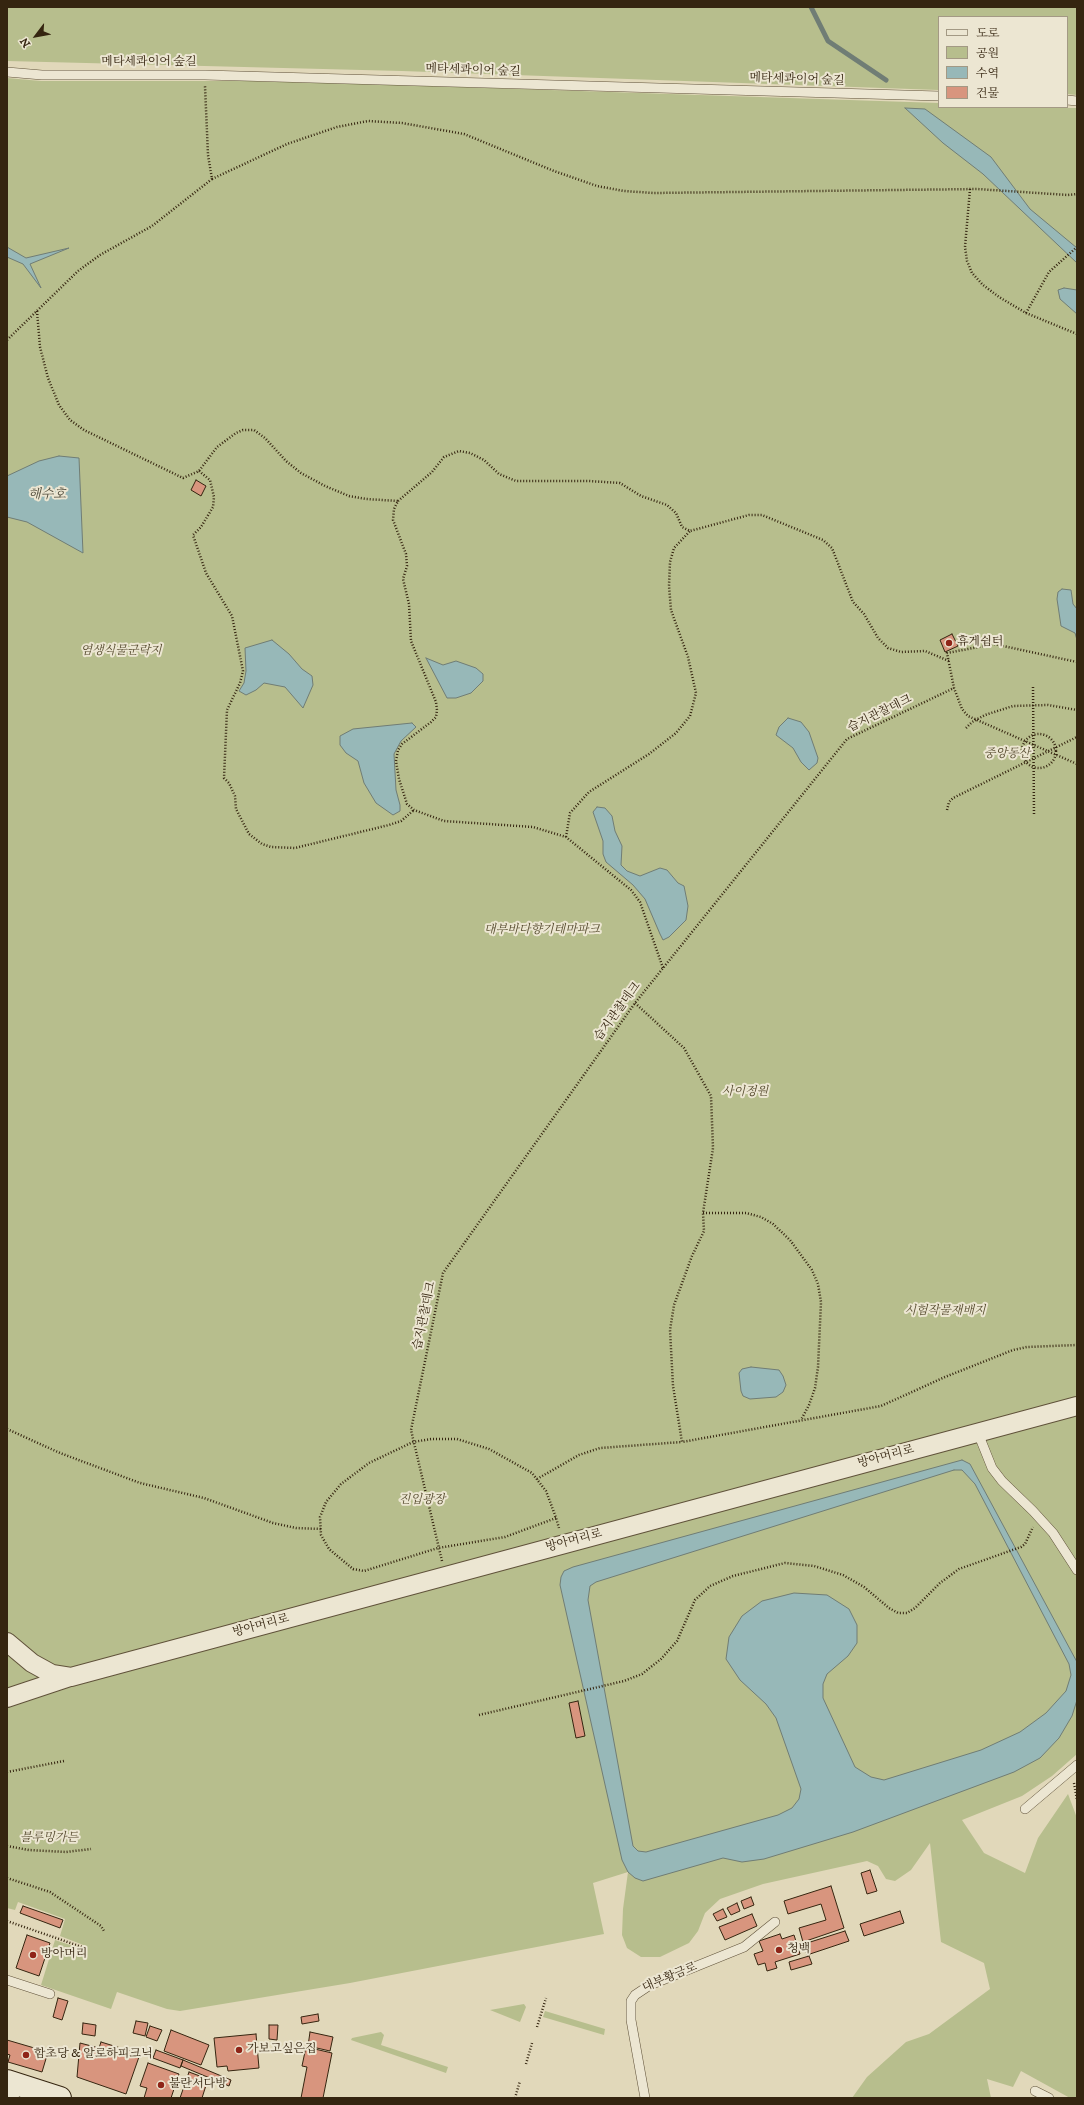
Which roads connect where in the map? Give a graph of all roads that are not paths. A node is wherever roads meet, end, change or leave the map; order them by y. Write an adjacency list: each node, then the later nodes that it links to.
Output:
1 (7, 72): 2 (lane, 메타세콰이어 숲길)
2 (938, 96)
3 (1077, 1406): 4 (street, 방아머리로)
4 (978, 1433): 5 (lane); 7 (street, 방아머리로)
5 (1077, 1570)
6 (7, 1642): 7 (street, 방아머리로)
7 (70, 1677): 8 (street, 방아머리로)
8 (7, 1698)
9 (1077, 1765): 10 (lane)
10 (1025, 1810)
11 (775, 1922): 17 (lane, 대부황금로)
12 (7, 1980): 13 (lane)
13 (50, 1994)
14 (7, 2081): 16 (main road)
15 (1035, 2091): 18 (lane)
16 (60, 2098)
17 (645, 2098)
18 (1049, 2098)

